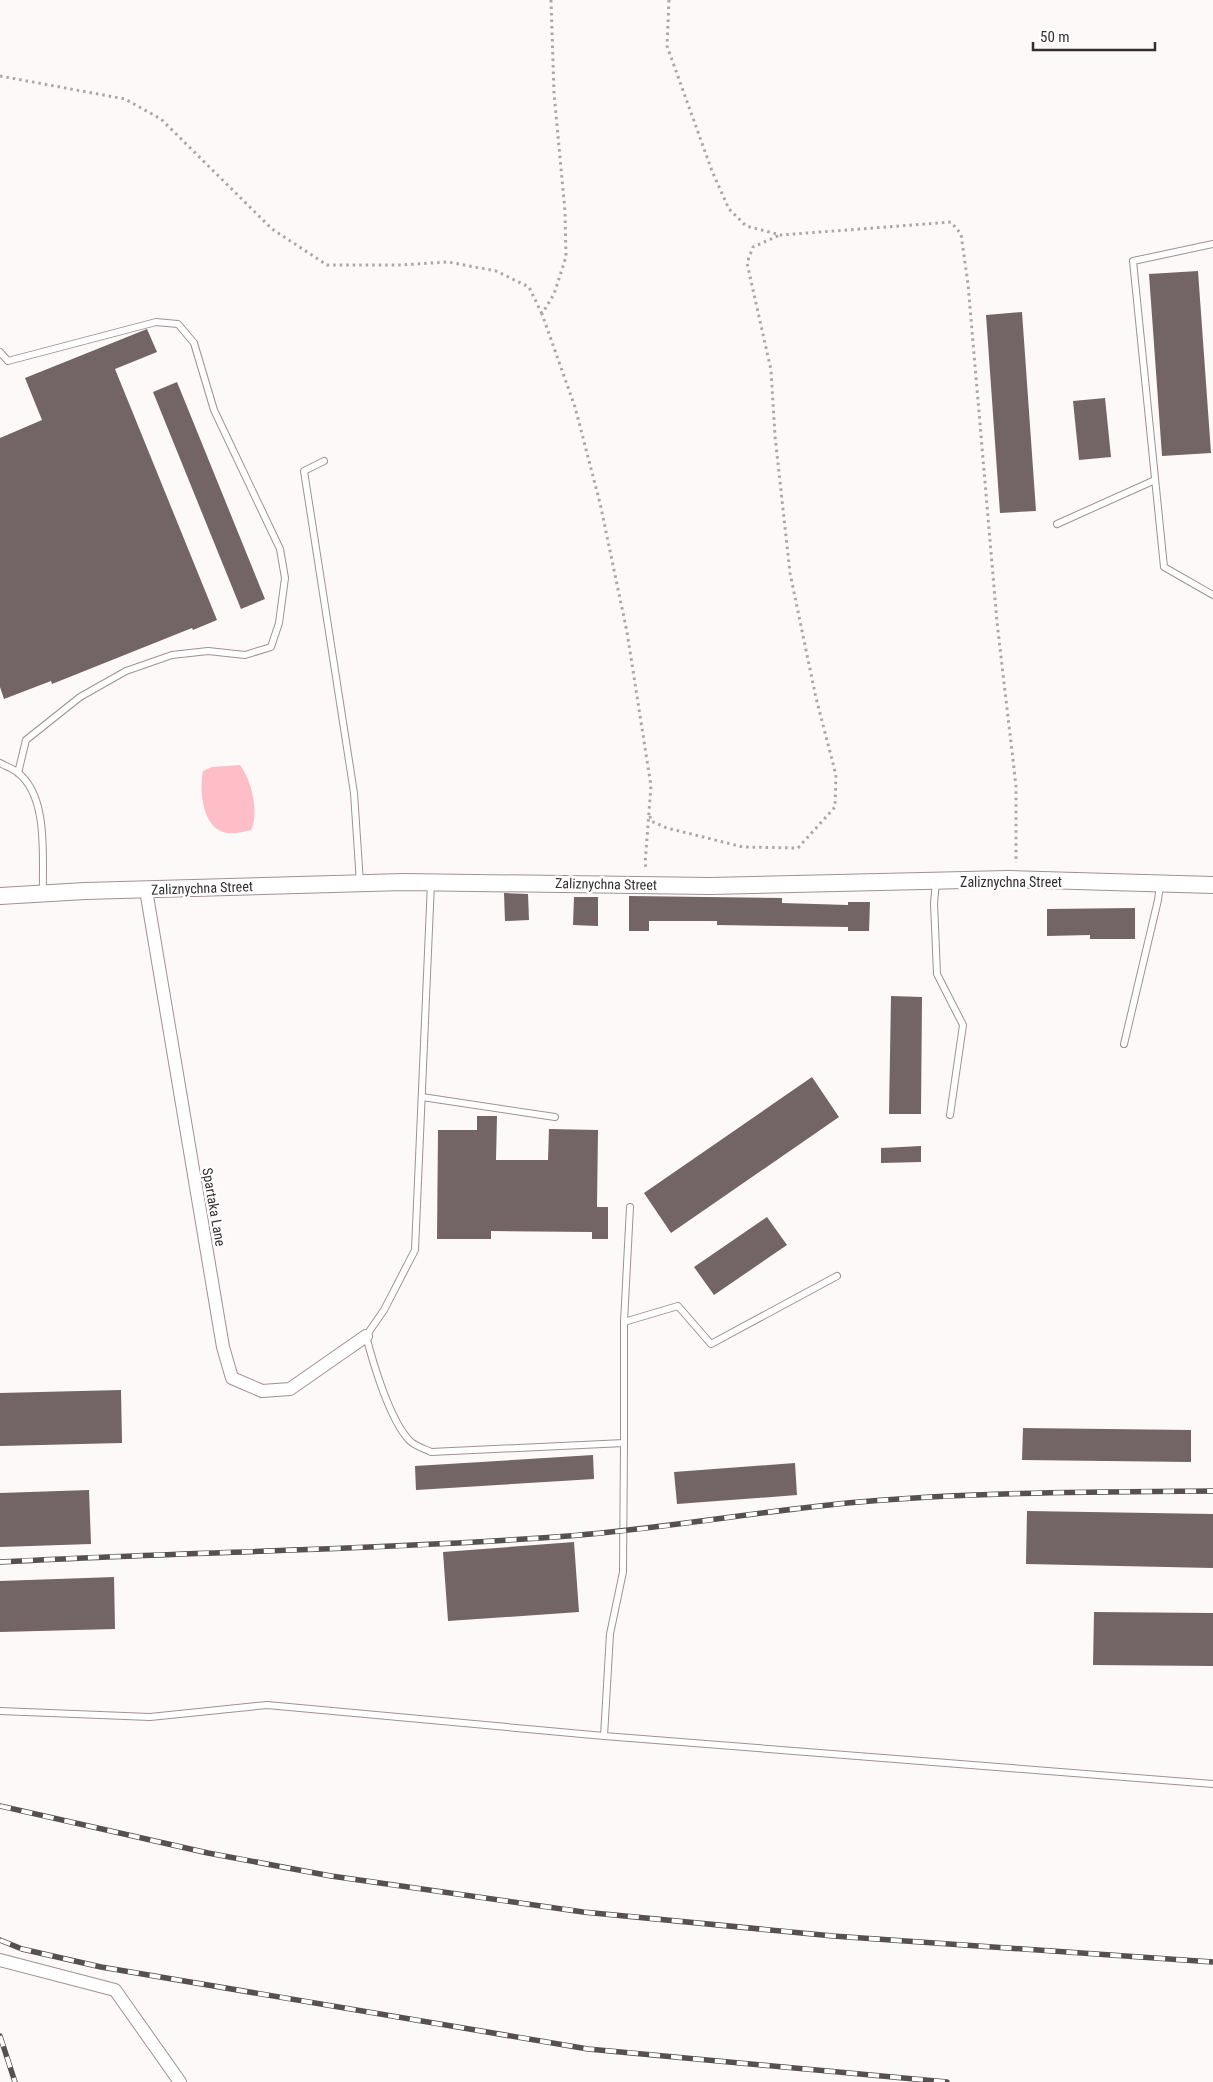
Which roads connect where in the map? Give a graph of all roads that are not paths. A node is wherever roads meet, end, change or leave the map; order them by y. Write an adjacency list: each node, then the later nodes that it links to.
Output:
1 (1213, 244): 4 (lane)
2 (0, 352): 8 (lane)
3 (324, 461): 11 (lane)
4 (1155, 480): 5 (lane); 6 (lane)
5 (1057, 524)
6 (1213, 595)
7 (0, 763): 8 (lane)
8 (18, 772): 15 (lane)
9 (431, 882): 10 (street, Zaliznychna Street); 11 (street, Zaliznychna Street); 18 (lane)
10 (936, 882): 12 (street, Zaliznychna Street); 19 (lane)
11 (360, 883): 14 (street, Zaliznychna Street)
12 (1160, 884): 13 (street, Zaliznychna Street); 17 (lane)
13 (1213, 885)
14 (146, 890): 15 (street, Zaliznychna Street); 24 (street, Spartaka Lane)
15 (43, 894): 16 (street, Zaliznychna Street)
16 (0, 896)
17 (1124, 1044)
18 (422, 1097): 20 (lane); 24 (lane)
19 (950, 1115)
20 (555, 1117)
21 (630, 1207): 23 (lane)
22 (837, 1276): 23 (lane)
23 (624, 1322): 25 (lane)
24 (366, 1336): 25 (lane)
25 (624, 1443): 27 (lane)
26 (0, 1711): 27 (lane)
27 (604, 1736): 28 (lane)
28 (1213, 1784)
29 (0, 1960): 30 (street)
30 (180, 2082)

